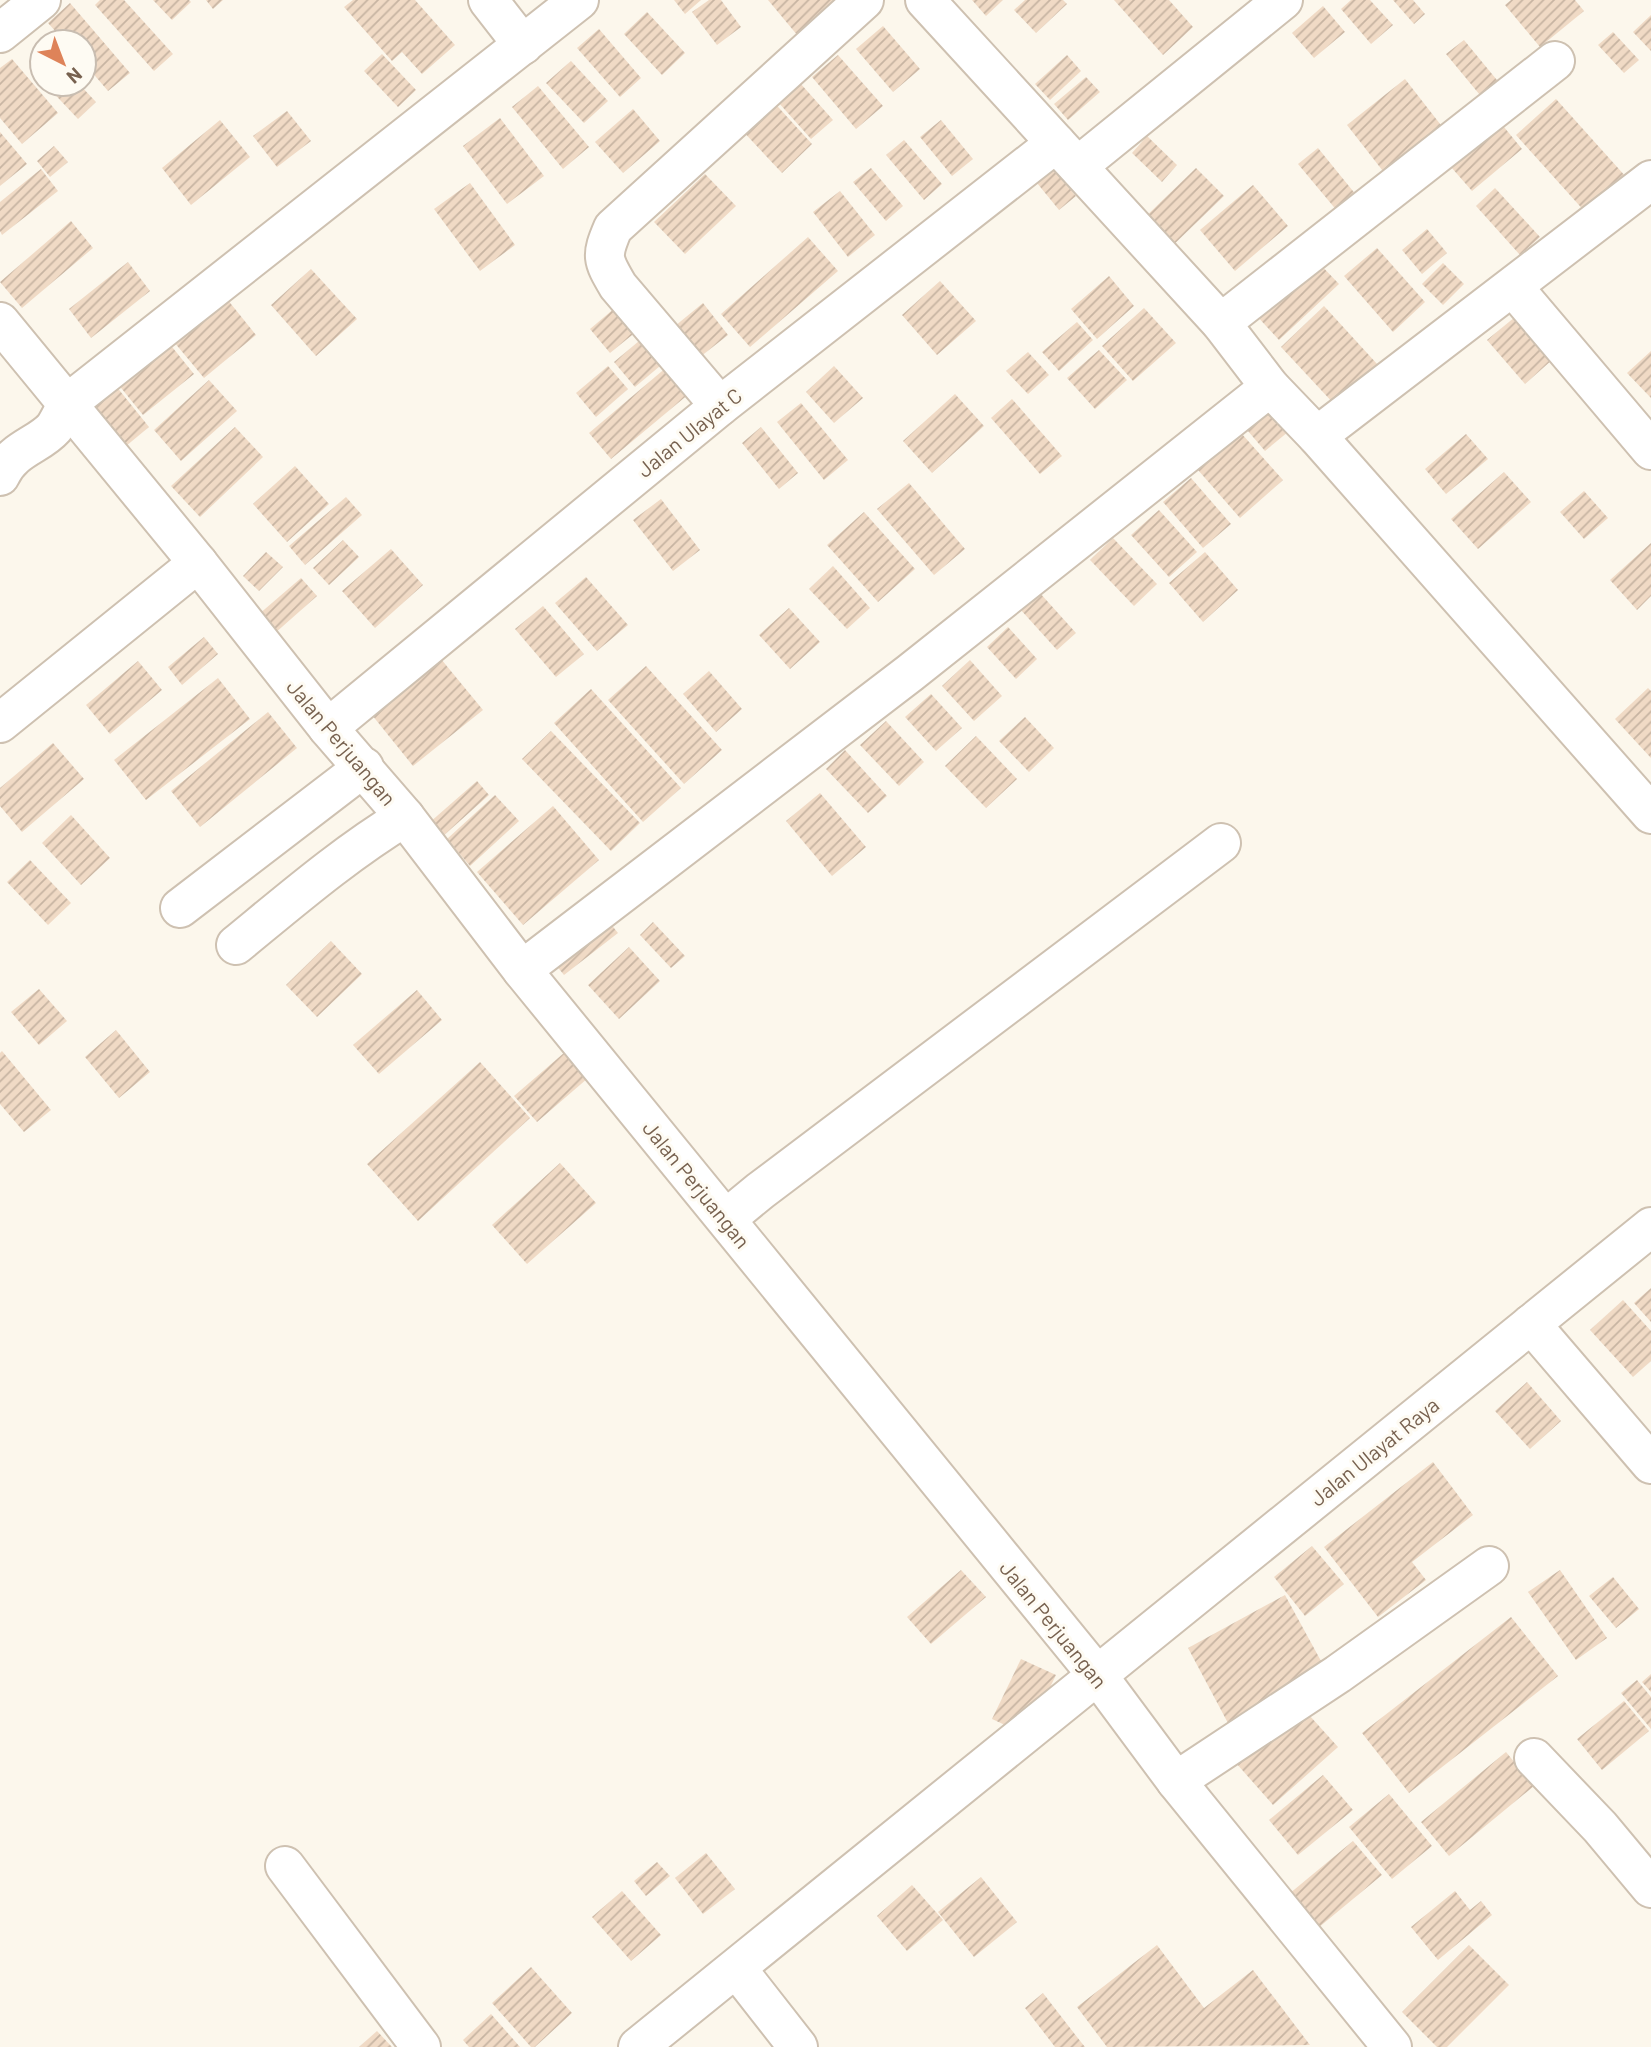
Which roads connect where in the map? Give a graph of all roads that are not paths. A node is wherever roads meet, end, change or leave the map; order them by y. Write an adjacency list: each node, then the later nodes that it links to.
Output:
1 (41, 0): 7 (street)
2 (488, 0): 8 (street)
3 (579, 0): 8 (street)
4 (864, 0): 17 (street)
5 (925, 0): 10 (street)
6 (1283, 0): 10 (street, Jalan Ulayat C)
7 (0, 33)
8 (523, 45): 16 (street)
9 (1555, 61): 13 (street)
10 (1067, 154): 13 (street); 17 (street, Jalan Ulayat C)
11 (1651, 180): 12 (street)
12 (1513, 287): 18 (street); 19 (street)
13 (1221, 323): 15 (street)
14 (2, 329): 16 (street, Jalan Perjuangan)
15 (1270, 387): 18 (street); 30 (street)
16 (68, 403): 20 (street); 21 (street, Jalan Perjuangan)
17 (720, 406): 23 (street, Jalan Ulayat C)
18 (1317, 436): 25 (street)
19 (1651, 450)
20 (0, 476)
21 (198, 563): 22 (street); 23 (street, Jalan Perjuangan)
22 (0, 723)
23 (328, 728): 24 (street, Jalan Perjuangan)
24 (364, 767): 26 (street, Jalan Perjuangan); 28 (street)
25 (1651, 814)
26 (405, 817): 29 (street); 30 (street, Jalan Perjuangan)
27 (1221, 843): 31 (street)
28 (180, 908)
29 (236, 945)
30 (523, 970): 31 (street, Jalan Perjuangan)
31 (726, 1219): 36 (street, Jalan Perjuangan)
32 (1651, 1227): 33 (street, Jalan Ulayat Raya)
33 (1531, 1324): 34 (street); 36 (street, Jalan Ulayat Raya)
34 (1651, 1464)
35 (1489, 1566): 38 (street)
36 (1098, 1676): 38 (street, Jalan Perjuangan); 41 (street, Jalan Ulayat Raya)
37 (1534, 1758): 40 (street)
38 (1176, 1781): 45 (street, Jalan Perjuangan)
39 (285, 1866): 42 (street)
40 (1651, 1888)
41 (737, 1969): 43 (street, Jalan Ulayat Raya); 44 (street)
42 (422, 2047)
43 (638, 2047)
44 (798, 2047)
45 (1392, 2047)

